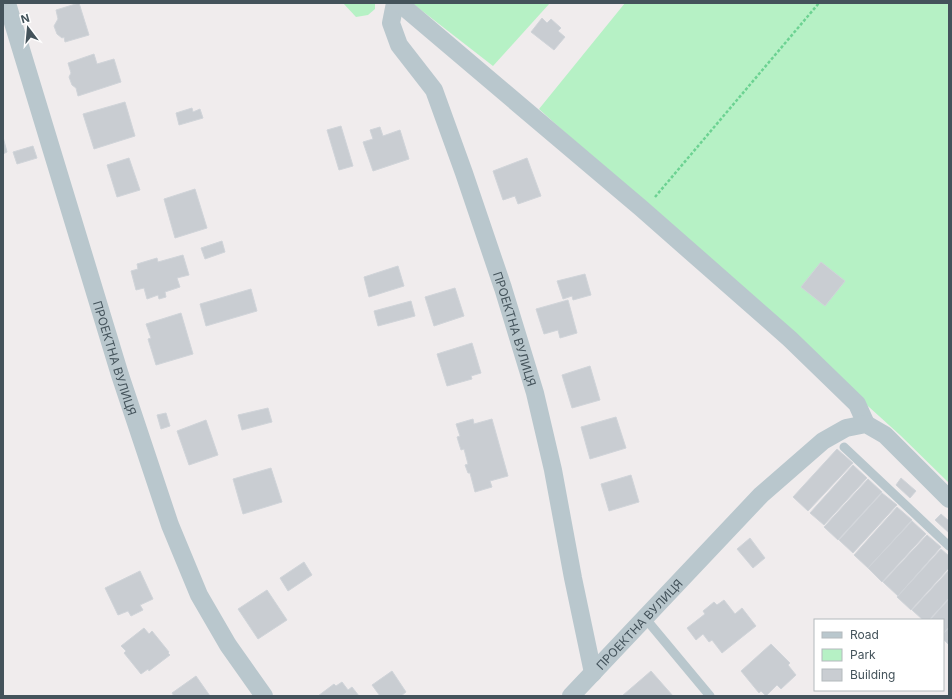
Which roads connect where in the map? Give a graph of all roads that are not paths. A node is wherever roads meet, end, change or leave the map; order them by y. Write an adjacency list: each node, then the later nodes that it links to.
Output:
1 (7, 3): 10 (street, ПРОЕКТНА ВУЛИЦЯ)
2 (395, 3): 9 (street, ПРОЕКТНА ВУЛИЦЯ)
3 (399, 3): 4 (street)
4 (866, 424): 6 (street); 8 (street, ПРОЕКТНА ВУЛИЦЯ)
5 (844, 447): 7 (lane)
6 (949, 500)
7 (949, 546)
8 (645, 618): 9 (street, ПРОЕКТНА ВУЛИЦЯ); 12 (lane)
9 (592, 673): 11 (street, ПРОЕКТНА ВУЛИЦЯ)
10 (264, 696)
11 (571, 696)
12 (710, 696)

